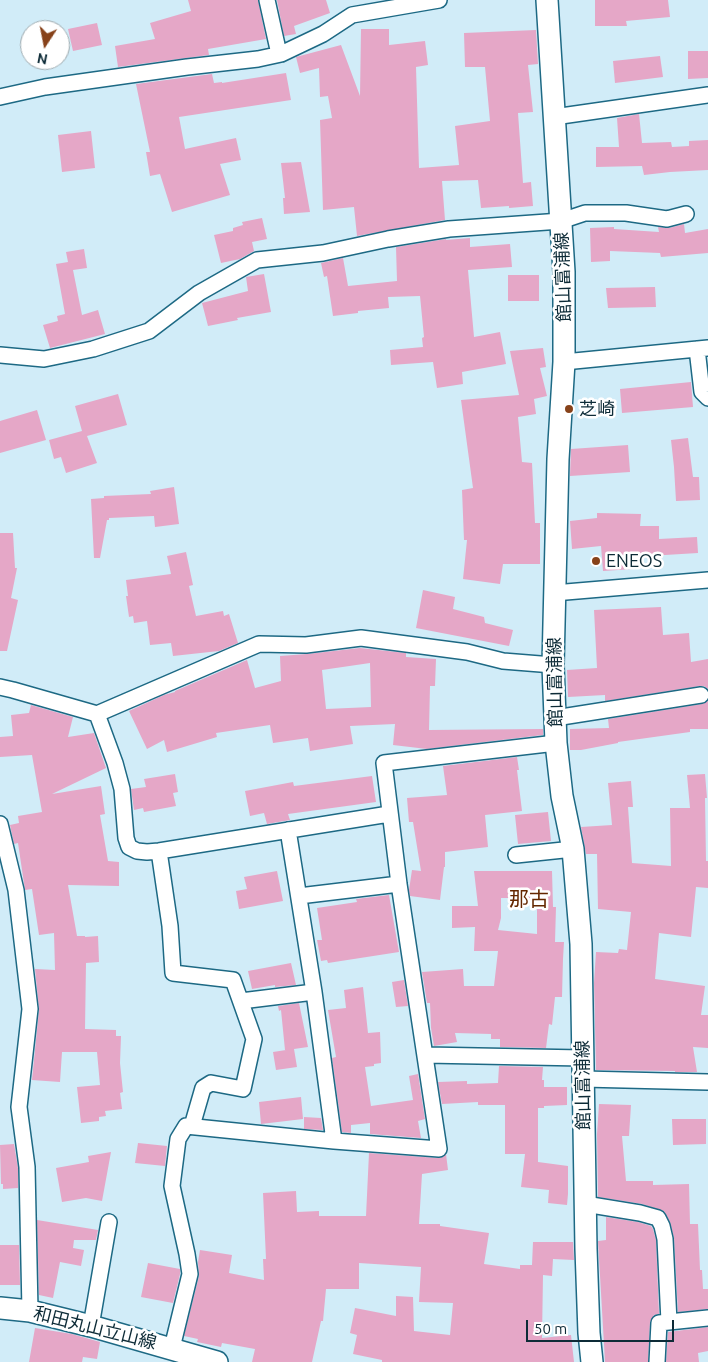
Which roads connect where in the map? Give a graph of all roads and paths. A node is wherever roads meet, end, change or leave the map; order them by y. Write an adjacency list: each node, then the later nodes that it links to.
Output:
1 (267, 0): 4 (street)
2 (439, 0): 4 (street)
3 (547, 0): 7 (main road, 館山富浦線)
4 (279, 54): 6 (street)
5 (708, 95): 7 (street)
6 (0, 97)
7 (554, 117): 9 (main road, 館山富浦線)
8 (686, 214): 9 (street)
9 (561, 221): 11 (street); 12 (main road, 館山富浦線)
10 (703, 349): 12 (street); 13 (street)
11 (0, 355)
12 (564, 362): 15 (main road, 館山富浦線)
13 (708, 398)
14 (708, 580): 15 (street)
15 (554, 593): 16 (main road, 館山富浦線)
16 (553, 665): 19 (street); 20 (main road, 館山富浦線)
17 (0, 687): 19 (street)
18 (701, 695): 20 (street)
19 (96, 714): 26 (street)
20 (555, 718): 21 (main road, 館山富浦線)
21 (556, 743): 22 (street); 25 (main road, 館山富浦線)
22 (390, 814): 24 (street); 28 (street)
23 (0, 824): 41 (street)
24 (288, 830): 26 (street); 29 (street)
25 (572, 849): 27 (street); 33 (main road, 館山富浦線)
26 (159, 851): 31 (street)
27 (516, 855)
28 (399, 884): 29 (street); 32 (street)
29 (299, 896): 30 (street)
30 (314, 992): 31 (street); 37 (street)
31 (241, 1001): 36 (street)
32 (426, 1055): 33 (street); 37 (street)
33 (583, 1058): 34 (main road, 館山富浦線)
34 (583, 1080): 35 (street); 38 (main road, 館山富浦線)
35 (708, 1082)
36 (192, 1126): 37 (street); 45 (street)
37 (334, 1141)
38 (585, 1204): 43 (street); 47 (main road, 館山富浦線)
39 (108, 1222): 44 (street)
40 (0, 1308): 41 (main road, 和田丸山立山線)
41 (30, 1311): 44 (main road, 和田丸山立山線)
42 (708, 1318): 43 (street)
43 (669, 1322): 48 (street)
44 (91, 1326): 45 (main road, 和田丸山立山線)
45 (172, 1348): 46 (main road, 和田丸山立山線)
46 (217, 1362)
47 (592, 1362)
48 (657, 1362)

